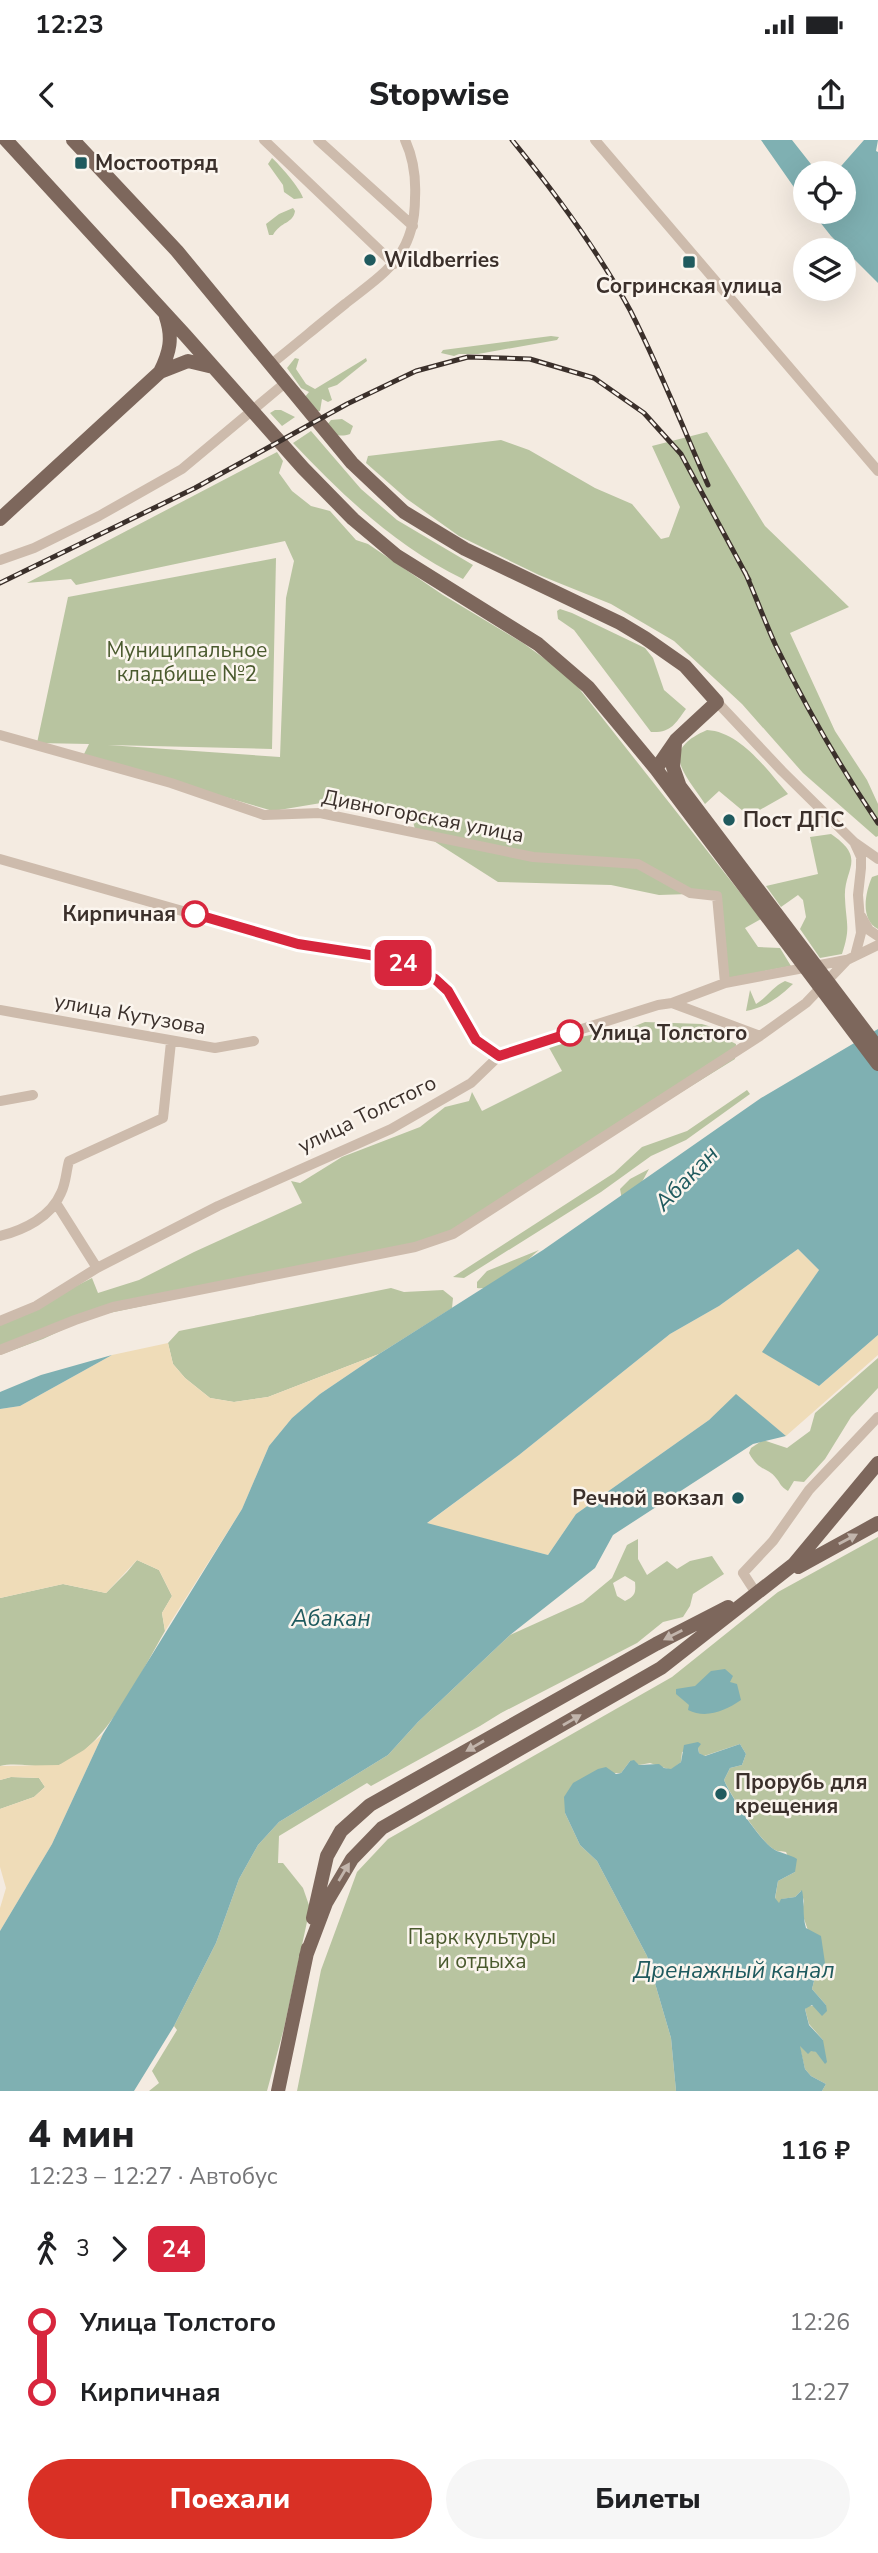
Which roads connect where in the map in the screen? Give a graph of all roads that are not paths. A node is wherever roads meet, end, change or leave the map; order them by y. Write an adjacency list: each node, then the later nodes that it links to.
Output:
1 (6, 140): 10 (main road)
2 (17, 140): 15 (main road)
3 (73, 140): 11 (main road)
4 (264, 140): 9 (street)
5 (318, 140): 8 (street)
6 (405, 140): 8 (street)
7 (595, 140): 16 (street)
8 (413, 226): 9 (street)
9 (394, 264): 11 (street)
10 (165, 313): 12 (main road); 13 (main road)
11 (270, 365): 14 (main road)
12 (213, 367): 13 (main road); 15 (main road)
13 (160, 372): 17 (main road)
14 (285, 383): 18 (street); 19 (main road)
15 (243, 398): 22 (main road)
16 (878, 471)
17 (0, 519)
18 (0, 560)
19 (717, 702): 21 (main road); 24 (street)
20 (0, 735): 32 (street, Дивногорская улица)
21 (677, 740): 22 (main road); 23 (main road)
22 (659, 765): 23 (main road); 28 (main road)
23 (680, 787): 28 (main road)
24 (854, 842): 26 (street); 27 (street)
25 (0, 859): 39 (street)
26 (878, 859)
27 (860, 914): 29 (street); 31 (street)
28 (774, 920): 38 (main road); 40 (main road)
29 (878, 936)
30 (878, 945): 31 (street)
31 (851, 958): 32 (street, улица Толстого); 35 (street)
32 (725, 983): 33 (street, улица Толстого)
33 (672, 1003): 35 (street); 39 (street, улица Толстого)
34 (0, 1010): 37 (street, улица Кутузова)
35 (760, 1036): 47 (street)
36 (254, 1041): 37 (street, улица Кутузова)
37 (171, 1042): 43 (street)
38 (878, 1048)
39 (499, 1056): 45 (street, улица Толстого)
40 (878, 1064)
41 (33, 1095): 42 (street)
42 (0, 1101)
43 (56, 1203): 44 (street); 45 (street)
44 (0, 1236)
45 (97, 1268): 46 (street, улица Толстого)
46 (0, 1321)
47 (0, 1350)
48 (878, 1417): 52 (street)
49 (878, 1463): 51 (main road)
50 (878, 1523): 51 (main road, one-way to 50)
51 (775, 1580): 52 (main road)
52 (756, 1593): 53 (main road, one-way to 52); 53 (main road, one-way to 53)
53 (306, 1956): 54 (main road)
54 (278, 2091)

